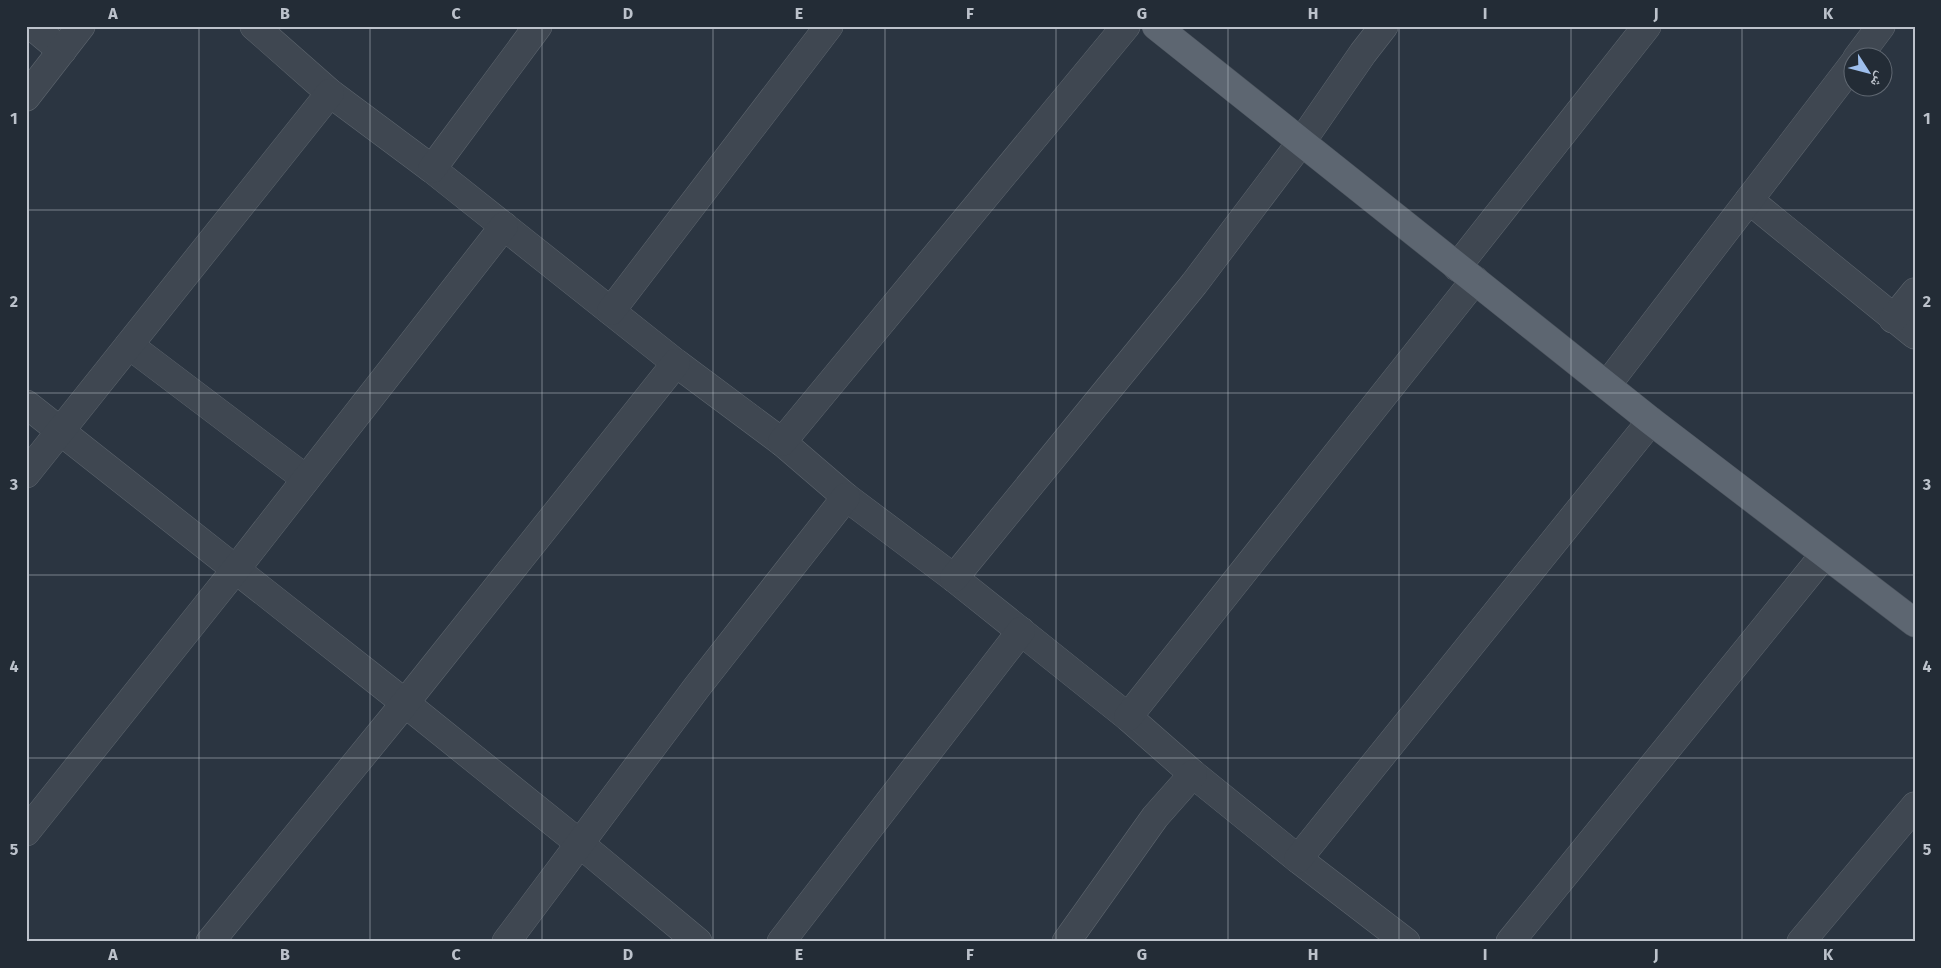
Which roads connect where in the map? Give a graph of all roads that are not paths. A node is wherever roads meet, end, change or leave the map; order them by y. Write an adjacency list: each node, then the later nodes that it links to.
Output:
1 (32, 26): 12 (street)
2 (81, 26): 12 (street)
3 (538, 26): 17 (street)
4 (829, 26): 22 (street)
5 (1126, 26): 31 (street)
6 (1156, 26): 16 (main road)
7 (1384, 26): 16 (street)
8 (1647, 26): 20 (street)
9 (1881, 26): 11 (street)
10 (258, 28): 14 (street)
11 (1864, 48)
12 (62, 51): 15 (street)
13 (1844, 75): 18 (street)
14 (330, 93): 17 (street); 25 (street)
15 (26, 97)
16 (1302, 141): 20 (main road); 37 (street)
17 (432, 168): 19 (street)
18 (1749, 200): 23 (street); 27 (street)
19 (504, 226): 22 (street); 33 (street)
20 (1466, 274): 27 (main road); 41 (street)
21 (1915, 292): 23 (street)
22 (611, 311): 26 (street)
23 (1893, 319): 24 (street)
24 (1915, 335)
25 (129, 345): 30 (street); 33 (street)
26 (676, 363): 31 (street); 40 (street)
27 (1607, 385): 29 (main road)
28 (26, 404): 30 (street)
29 (1651, 421): 35 (main road); 46 (street)
30 (60, 432): 32 (street); 36 (street)
31 (782, 442): 34 (street)
32 (26, 474)
33 (306, 479): 36 (street)
34 (846, 497): 37 (street); 45 (street)
35 (1824, 555): 38 (main road); 53 (street)
36 (236, 568): 40 (street); 44 (street)
37 (954, 578): 39 (street)
38 (1915, 623)
39 (1021, 631): 41 (street); 50 (street)
40 (405, 704): 45 (street); 47 (street)
41 (1128, 717): 42 (street)
42 (1193, 774): 46 (street); 51 (street)
43 (1915, 806): 54 (street)
44 (26, 832)
45 (578, 843): 48 (street); 49 (street)
46 (1298, 859): 52 (street)
47 (210, 942)
48 (506, 942)
49 (698, 942)
50 (780, 942)
51 (1066, 942)
52 (1406, 942)
53 (1510, 942)
54 (1801, 942)

